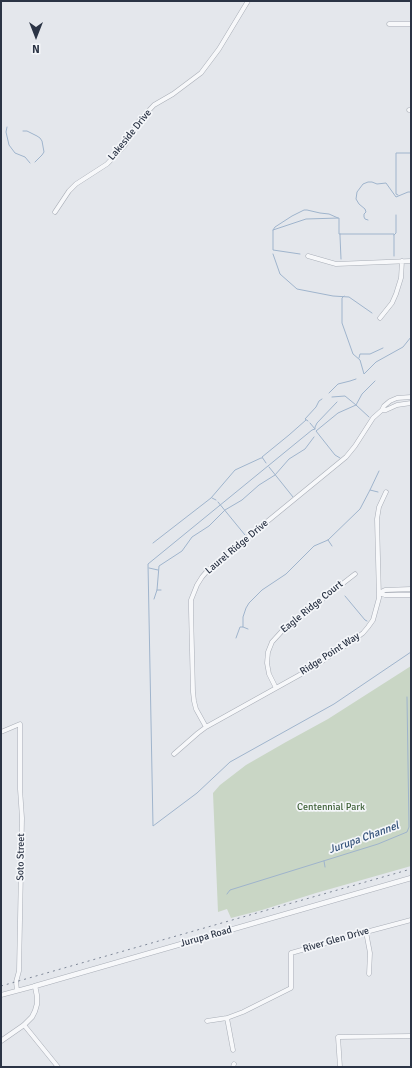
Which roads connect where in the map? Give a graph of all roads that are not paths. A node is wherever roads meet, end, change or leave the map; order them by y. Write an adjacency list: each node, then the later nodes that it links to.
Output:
1 (248, 1): 4 (street, Lakeside Drive)
2 (389, 24): 3 (street)
3 (411, 24)
4 (55, 212)
5 (308, 256): 6 (street)
6 (402, 261): 7 (street); 8 (street)
7 (411, 261)
8 (380, 318)
9 (411, 397): 10 (street, Laurel Ridge Drive)
10 (394, 400): 12 (street); 13 (street, Laurel Ridge Drive)
11 (411, 403): 12 (street, Laurel Ridge Drive)
12 (397, 405): 13 (street, Laurel Ridge Drive)
13 (382, 410): 20 (street, Laurel Ridge Drive)
14 (386, 492): 17 (street, Ridge Point Way)
15 (355, 574): 19 (street, Eagle Ridge Court)
16 (410, 589): 17 (street); 18 (street)
17 (379, 593): 18 (street); 19 (street, Ridge Point Way)
18 (410, 595)
19 (276, 688): 20 (street, Ridge Point Way)
20 (206, 727): 22 (street, Ridge Point Way)
21 (1, 732): 28 (street, Soto Street)
22 (174, 754)
23 (411, 878): 27 (street, Jurupa Road)
24 (411, 920): 25 (street, River Glen Drive)
25 (366, 932): 26 (street); 30 (street, River Glen Drive)
26 (370, 974)
27 (35, 986): 28 (street, Jurupa Road); 32 (street)
28 (17, 990): 29 (street, Jurupa Road)
29 (1, 995)
30 (226, 1018): 31 (street, River Glen Drive); 35 (street)
31 (207, 1022)
32 (24, 1025): 34 (street); 36 (street)
33 (411, 1036): 37 (street)
34 (1, 1040)
35 (233, 1050)
36 (58, 1067)
37 (340, 1067)

